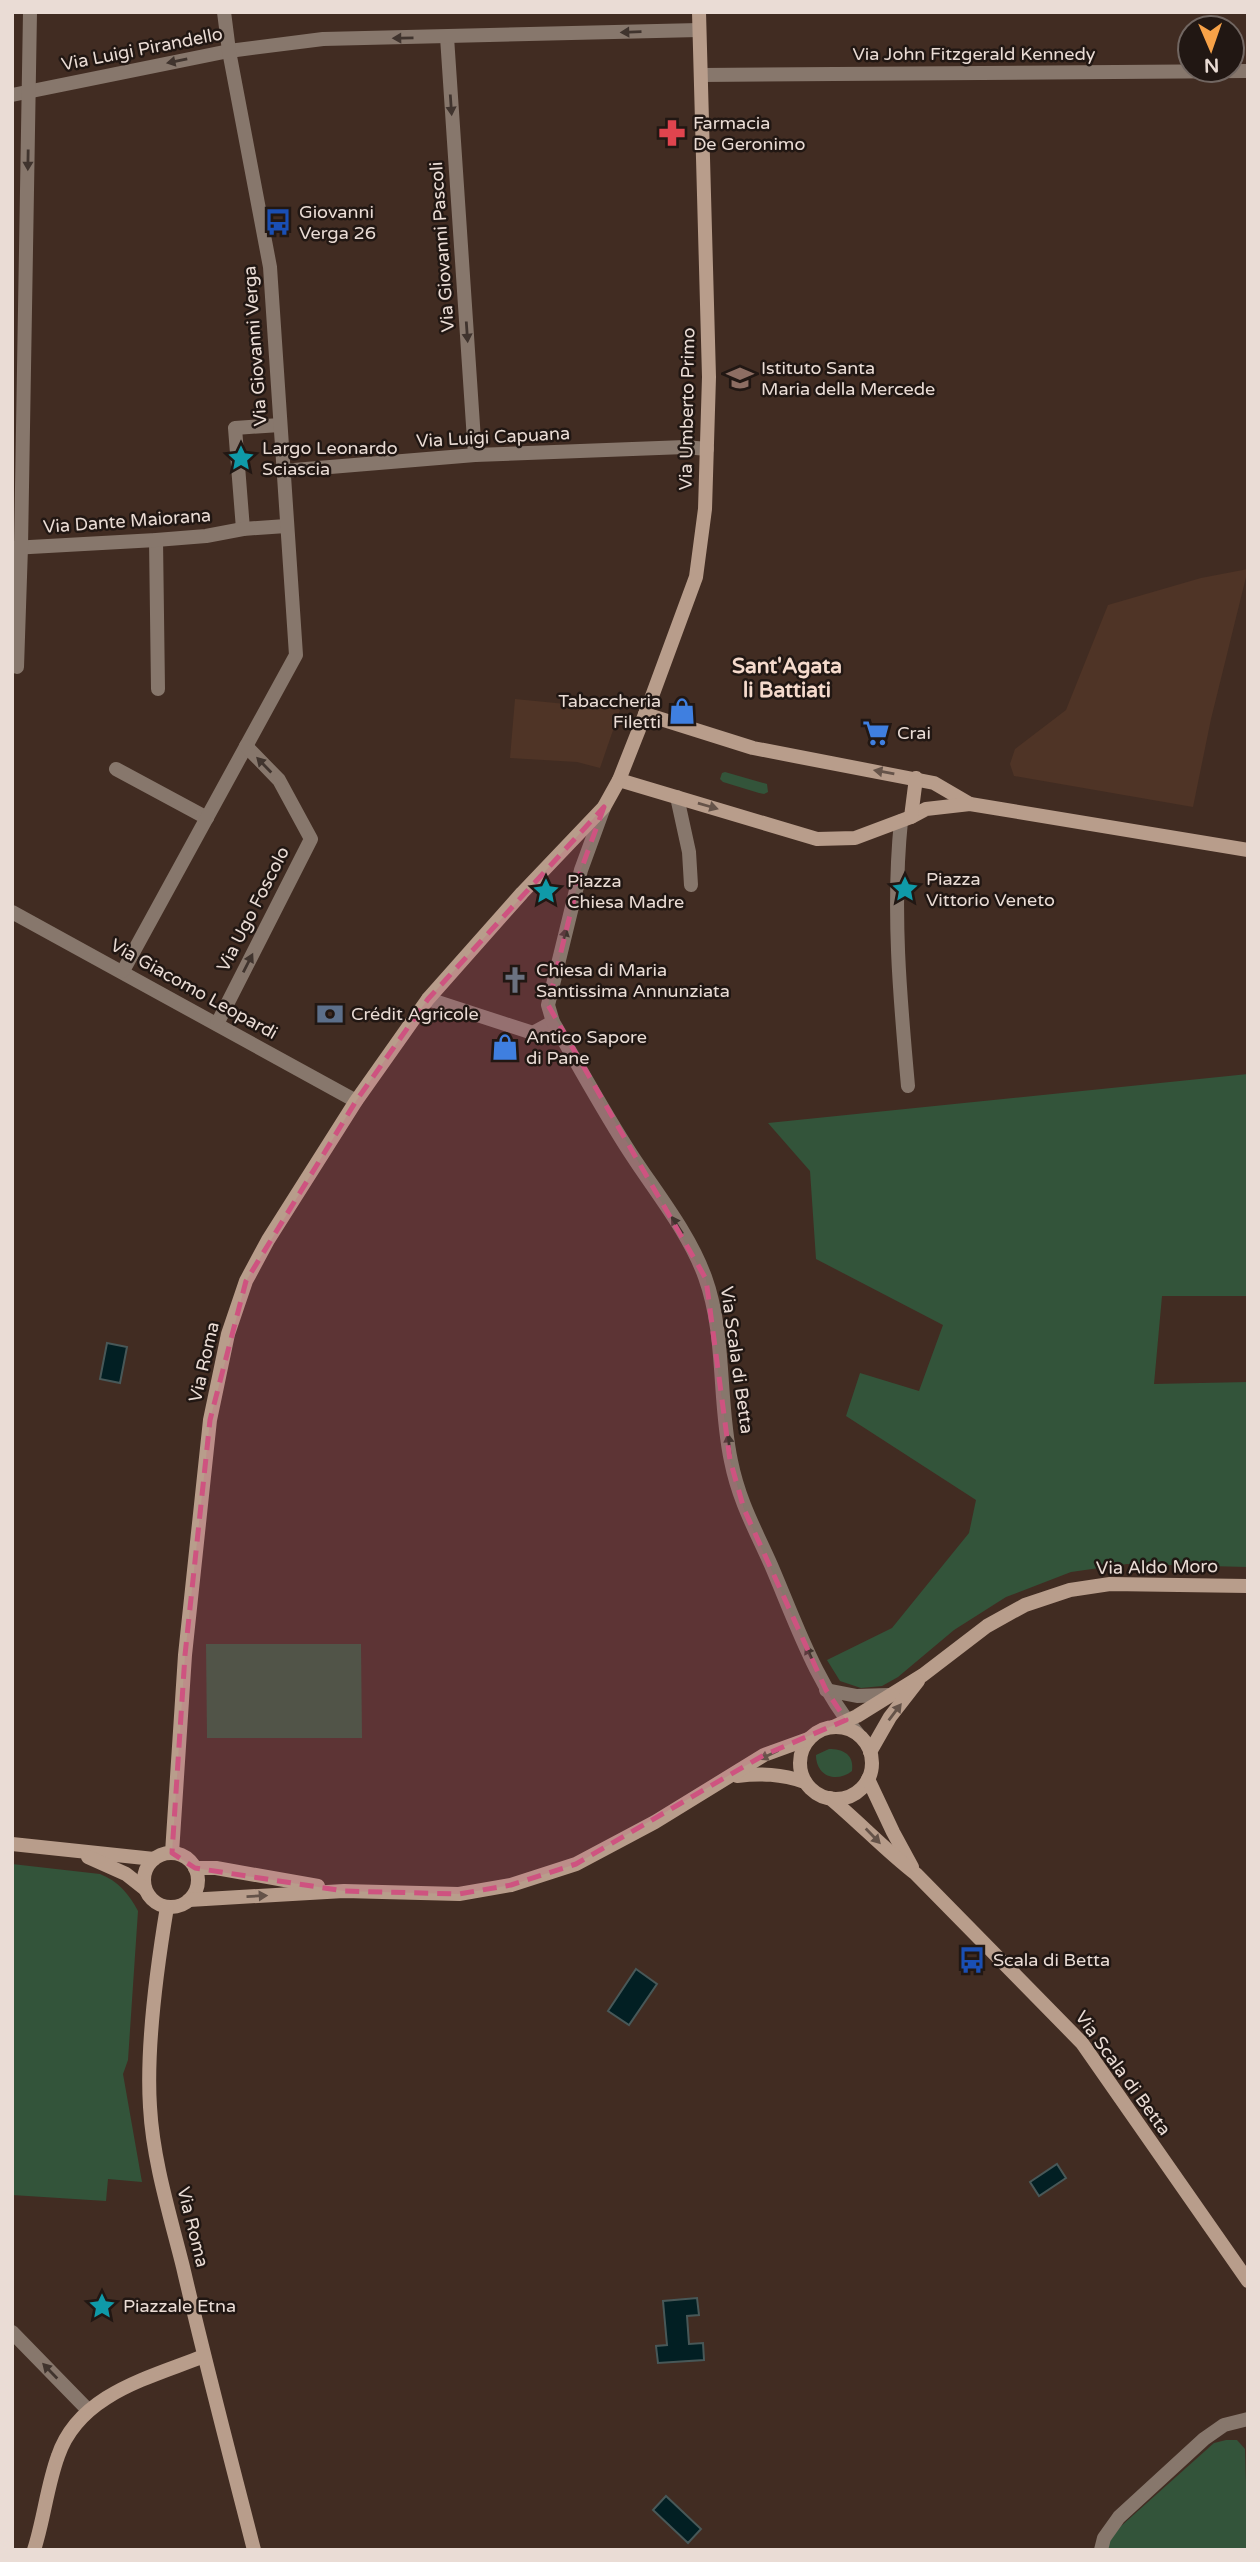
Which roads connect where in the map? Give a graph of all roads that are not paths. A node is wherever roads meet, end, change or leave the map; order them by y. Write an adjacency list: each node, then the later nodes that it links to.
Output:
1 (30, 12): 9 (street)
2 (224, 12): 6 (street, Via Giovanni Verga)
3 (699, 12): 4 (main road, Via Umberto Primo)
4 (699, 30): 5 (street, Via Luigi Pirandello, one-way to 5); 8 (main road, Via Umberto Primo)
5 (447, 37): 6 (street, Via Luigi Pirandello, one-way to 6); 13 (street, Via Giovanni Pascoli, one-way to 13)
6 (229, 51): 9 (street, Via Luigi Pirandello, one-way to 9); 11 (street, Via Giovanni Verga)
7 (1248, 71): 8 (street, Via John Fitzgerald Kennedy)
8 (701, 75): 12 (main road, Via Umberto Primo)
9 (29, 91): 10 (street, Via Luigi Pirandello); 18 (street, one-way to 18)
10 (12, 94)
11 (280, 425): 14 (street, Via Giovanni Verga); 16 (street)
12 (707, 449): 13 (street, Via Luigi Capuana); 21 (main road, Via Umberto Primo)
13 (475, 455): 14 (street, Via Luigi Capuana)
14 (282, 471): 15 (street, Via Giovanni Verga)
15 (286, 526): 16 (street, Via Dante Maiorana); 22 (street, Via Giovanni Verga)
16 (243, 528): 17 (street, Via Dante Maiorana)
17 (156, 540): 18 (street, Via Dante Maiorana); 20 (street)
18 (17, 547): 19 (street)
19 (17, 667)
20 (158, 689)
21 (645, 714): 24 (main road, one-way to 21); 25 (main road, Via Umberto Primo)
22 (246, 746): 29 (street, Via Giovanni Verga); 37 (street, Via Ugo Foscolo, one-way to 22)
23 (116, 769): 29 (street)
24 (916, 778): 27 (main road); 30 (main road)
25 (616, 785): 26 (main road); 28 (main road, Via Umberto Primo)
26 (677, 797): 30 (main road, one-way to 30); 32 (street)
27 (970, 804): 30 (main road); 31 (main road)
28 (604, 807): 35 (main road, Via Roma); 36 (street, Via Scala di Betta, one-way to 28)
29 (207, 818): 34 (street, Via Giovanni Verga)
30 (906, 819): 38 (street)
31 (1248, 850)
32 (691, 886)
33 (12, 912): 34 (street, Via Giacomo Leopardi)
34 (123, 971): 37 (street, Via Giacomo Leopardi)
35 (428, 999): 36 (street); 39 (main road, Via Roma)
36 (553, 1022): 42 (street, Via Scala di Betta, one-way to 36)
37 (217, 1024): 39 (street, Via Giacomo Leopardi)
38 (908, 1086)
39 (356, 1101): 53 (main road, Via Roma)
40 (1248, 1586): 41 (main road, Via Aldo Moro)
41 (923, 1675): 43 (main road); 46 (main road, one-way to 41)
42 (826, 1690): 43 (street); 44 (street, Via Scala di Betta)
43 (888, 1695): 44 (main road)
44 (840, 1724): 45 (main road); 46 (main road)
45 (808, 1740): 47 (main road, one-way to 47); 49 (main road)
46 (870, 1752): 48 (main road)
47 (732, 1777): 49 (main road); 58 (main road)
48 (868, 1779): 50 (main road); 56 (main road)
49 (805, 1782): 50 (main road)
50 (830, 1798): 56 (main road, one-way to 56)
51 (12, 1844): 52 (main road)
52 (74, 1851): 54 (main road); 57 (main road)
53 (172, 1853): 54 (main road); 55 (main road)
54 (154, 1860): 57 (main road)
55 (195, 1868): 58 (main road); 59 (main road)
56 (916, 1874): 61 (main road, Via Scala di Betta)
57 (145, 1889): 60 (main road)
58 (344, 1891): 59 (main road, one-way to 58)
59 (189, 1900): 60 (main road)
60 (167, 1907): 63 (main road, Via Roma)
61 (1248, 2281)
62 (12, 2332): 64 (street, one-way to 62)
63 (204, 2356): 64 (main road); 67 (main road, Via Roma)
64 (88, 2410): 66 (main road)
65 (1248, 2420): 68 (street)
66 (34, 2550)
67 (254, 2550)
68 (1101, 2550)

